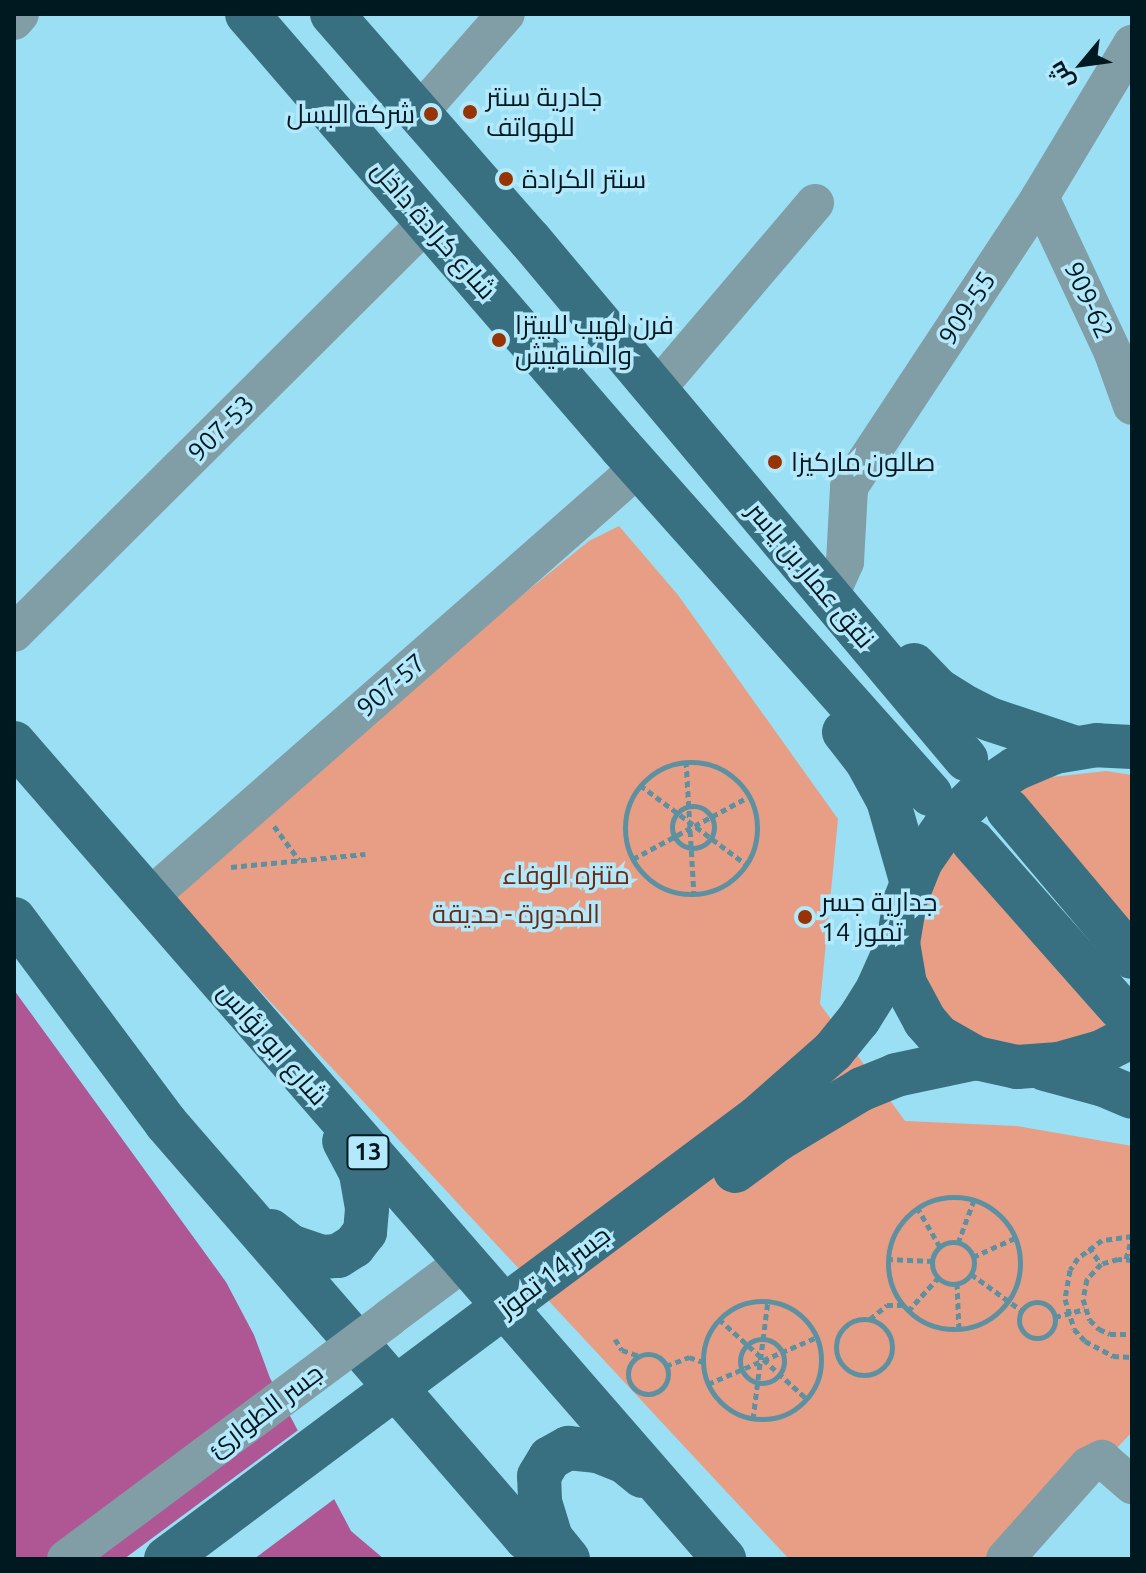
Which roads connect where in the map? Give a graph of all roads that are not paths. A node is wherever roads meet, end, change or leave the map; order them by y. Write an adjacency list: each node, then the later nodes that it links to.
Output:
1 (20, 14): 5 (street)
2 (247, 14): 10 (main road, شارع كرادة داخل)
3 (332, 14): 7 (main road)
4 (506, 14): 7 (street)
5 (14, 21)
6 (1132, 44): 8 (street, 909-55)
7 (418, 114): 11 (main road)
8 (1040, 197): 12 (street, 909-62); 14 (street, 909-55)
9 (815, 203): 11 (street)
10 (427, 222): 13 (main road, شارع كرادة داخل); 15 (street, 907-53)
11 (655, 391): 14 (main road); 18 (main road, نفق عمار بن ياسر)
12 (1132, 406)
13 (628, 459): 19 (main road, نفق عمار بن ياسر); 22 (main road); 23 (street, 907-57)
14 (836, 582): 16 (main road)
15 (14, 633)
16 (1109, 740): 22 (main road)
17 (14, 743): 23 (main road, شارع ابو نؤاس / 13)
18 (966, 759)
19 (930, 794)
20 (1008, 810): 26 (main road)
21 (973, 842): 28 (main road)
22 (911, 880): 25 (main road)
23 (162, 886): 27 (main road, شارع ابو نؤاس / 13)
24 (14, 919): 32 (main road)
25 (898, 943): 29 (main road); 37 (main road, جسر 14 تموز, bridge)
26 (1132, 957)
27 (248, 1015): 32 (main road); 33 (main road, شارع ابو نؤاس / 13)
28 (1126, 1022): 30 (main road)
29 (976, 1058): 30 (main road); 38 (main road, جسر 14 تموز, bridge)
30 (1038, 1067): 31 (main road)
31 (1132, 1097)
32 (166, 1123): 39 (main road)
33 (464, 1262): 35 (main road, شارع ابو نؤاس / 13); 36 (street, جسر الطوارئ, bridge)
34 (1132, 1485): 41 (street)
35 (722, 1557): 40 (main road)
36 (66, 1559)
37 (166, 1559)
38 (213, 1559)
39 (548, 1559)
40 (568, 1559)
41 (1005, 1559)

